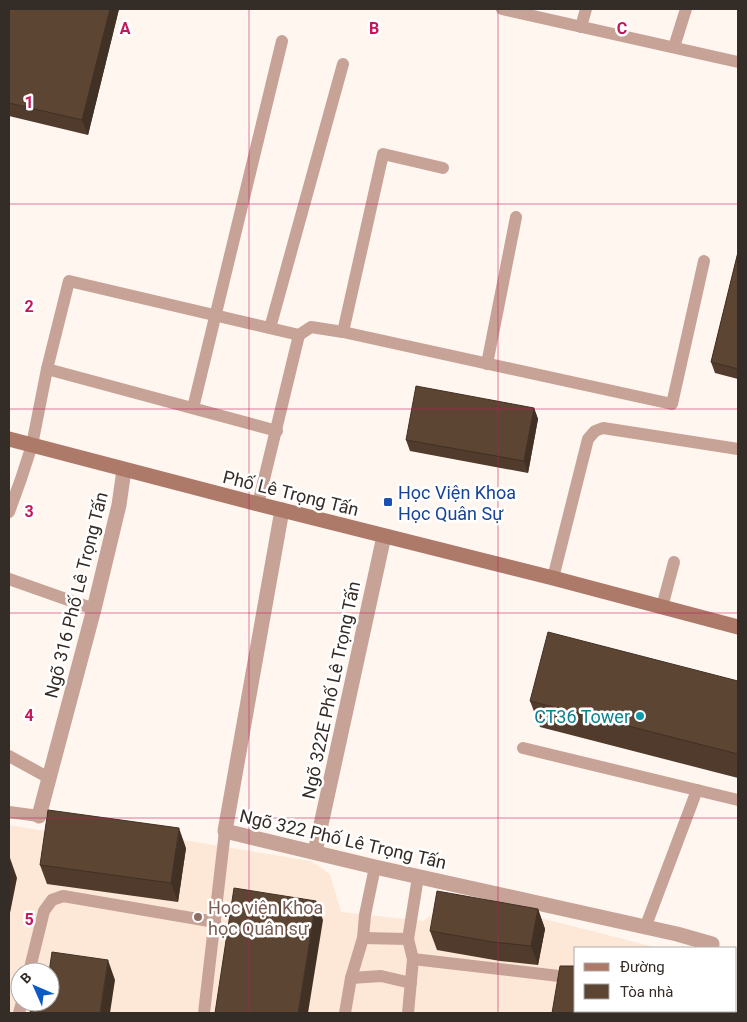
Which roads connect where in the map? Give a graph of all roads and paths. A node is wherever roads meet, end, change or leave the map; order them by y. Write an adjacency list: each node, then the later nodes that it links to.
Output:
1 (502, 9): 4 (lane)
2 (586, 9): 4 (lane)
3 (686, 9): 6 (lane)
4 (581, 27): 6 (lane)
5 (282, 41): 12 (lane)
6 (674, 47): 7 (lane)
7 (738, 62)
8 (343, 64): 13 (lane)
9 (443, 168): 14 (lane)
10 (516, 217): 16 (lane)
11 (704, 261): 16 (lane)
12 (216, 316): 13 (lane); 17 (lane); 18 (lane)
13 (270, 328): 15 (lane)
14 (343, 332): 15 (lane); 16 (lane)
15 (299, 335): 19 (lane)
16 (487, 364)
17 (47, 369): 18 (lane); 21 (lane)
18 (193, 408): 19 (lane)
19 (277, 431): 24 (lane)
20 (9, 439): 21 (main road, Phố Lê Trọng Tấn)
21 (32, 445): 23 (main road, Phố Lê Trọng Tấn); 26 (lane)
22 (738, 449): 29 (lane)
23 (124, 470): 24 (main road, Phố Lê Trọng Tấn); 32 (street, Ngõ 316 Phố Lê Trọng Tấn)
24 (258, 504): 25 (main road, Phố Lê Trọng Tấn)
25 (282, 510): 27 (main road, Phố Lê Trọng Tấn); 41 (street, Ngõ 322 Phố Lê Trọng Tấn)
26 (9, 512)
27 (384, 536): 29 (main road, Phố Lê Trọng Tấn); 42 (street, Ngõ 322E Phố Lê Trọng Tấn)
28 (674, 562): 31 (lane)
29 (553, 578): 31 (main road, Phố Lê Trọng Tấn)
30 (9, 579): 32 (lane)
31 (662, 607): 33 (main road, Phố Lê Trọng Tấn)
32 (94, 609): 36 (street, Ngõ 316 Phố Lê Trọng Tấn)
33 (738, 627)
34 (522, 748): 37 (lane)
35 (9, 756): 36 (lane)
36 (49, 778): 40 (street, Ngõ 316 Phố Lê Trọng Tấn)
37 (697, 790): 38 (lane); 46 (lane)
38 (738, 800)
39 (9, 812): 40 (lane)
40 (39, 816)
41 (225, 831): 42 (street, Ngõ 322 Phố Lê Trọng Tấn); 45 (lane)
42 (315, 852): 43 (street, Ngõ 322 Phố Lê Trọng Tấn)
43 (375, 867): 44 (street, Ngõ 322 Phố Lê Trọng Tấn); 47 (lane)
44 (418, 877): 46 (street, Ngõ 322 Phố Lê Trọng Tấn); 48 (lane)
45 (215, 922): 51 (lane); 55 (lane)
46 (645, 928): 49 (street, Ngõ 322 Phố Lê Trọng Tấn)
47 (363, 938): 48 (lane); 52 (lane)
48 (408, 939): 50 (lane)
49 (712, 944)
50 (413, 960): 53 (lane); 54 (lane)
51 (31, 962)
52 (351, 978): 54 (lane); 56 (lane)
53 (574, 978)
54 (411, 983): 57 (lane)
55 (204, 1013)
56 (345, 1013)
57 (408, 1013)

